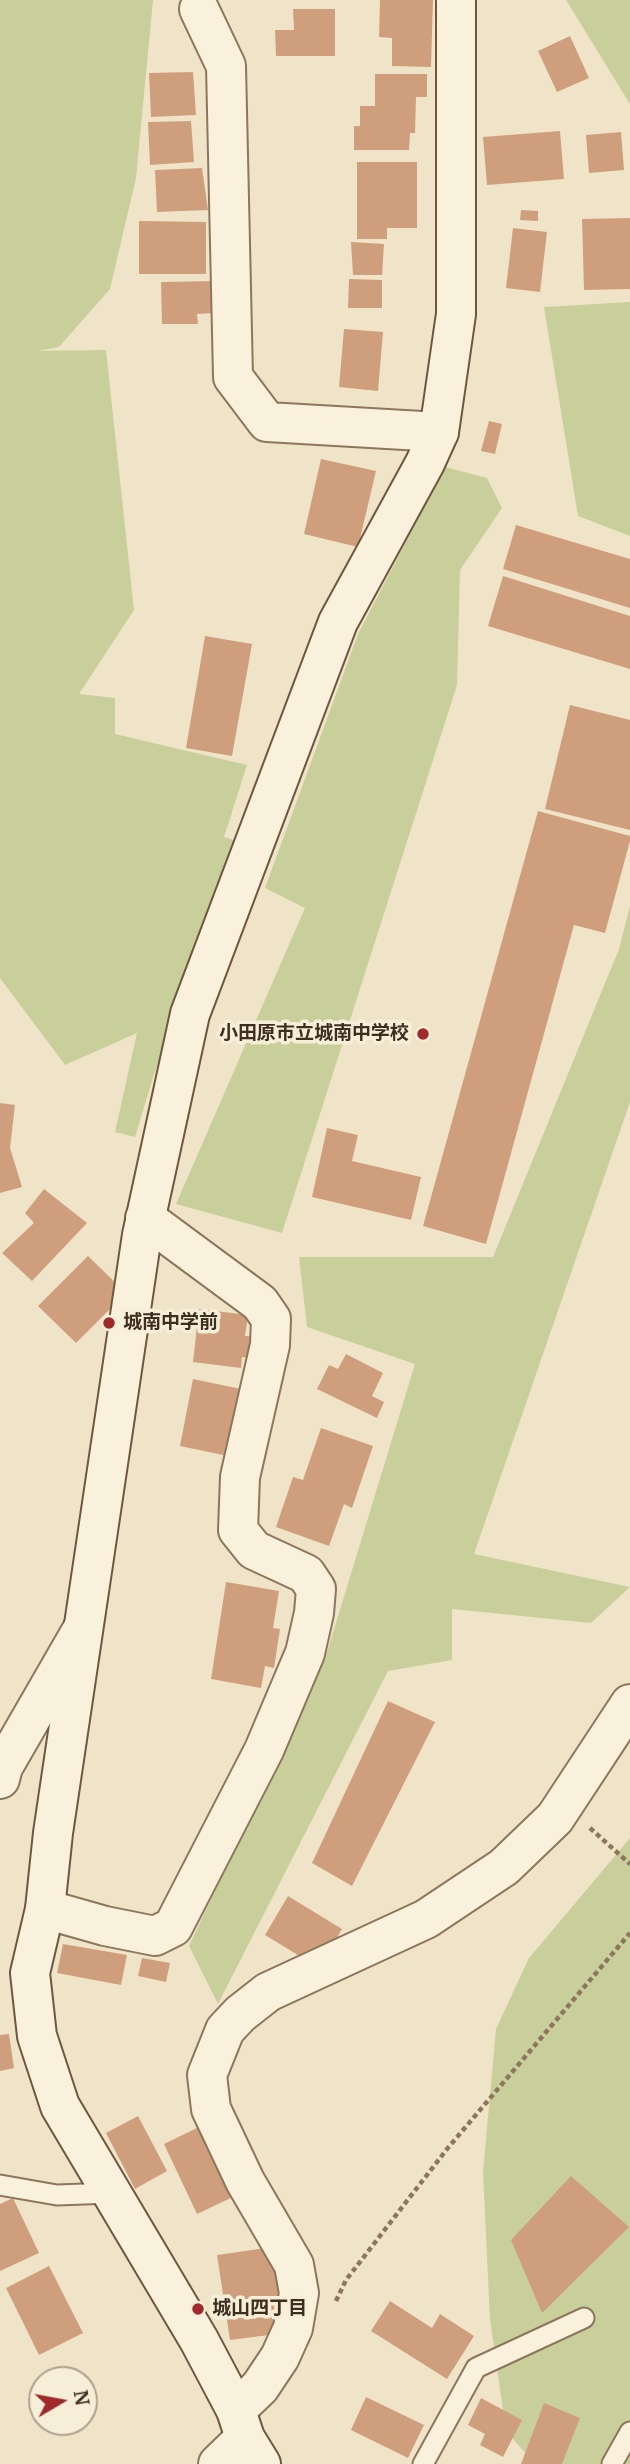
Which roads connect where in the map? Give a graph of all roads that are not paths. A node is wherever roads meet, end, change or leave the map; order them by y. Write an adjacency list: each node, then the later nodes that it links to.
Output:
1 (456, 0): 3 (street)
2 (199, 9): 3 (street)
3 (439, 432): 4 (street)
4 (145, 1218): 5 (street); 8 (street)
5 (82, 1630): 7 (street); 8 (street)
6 (630, 1704): 13 (street)
7 (1, 1768)
8 (46, 1909): 10 (street)
9 (0, 2185): 10 (lane)
10 (112, 2193): 13 (street)
11 (584, 2318): 15 (lane)
12 (630, 2432): 16 (lane)
13 (247, 2437): 14 (street)
14 (218, 2464)
15 (423, 2464)
16 (612, 2464)

